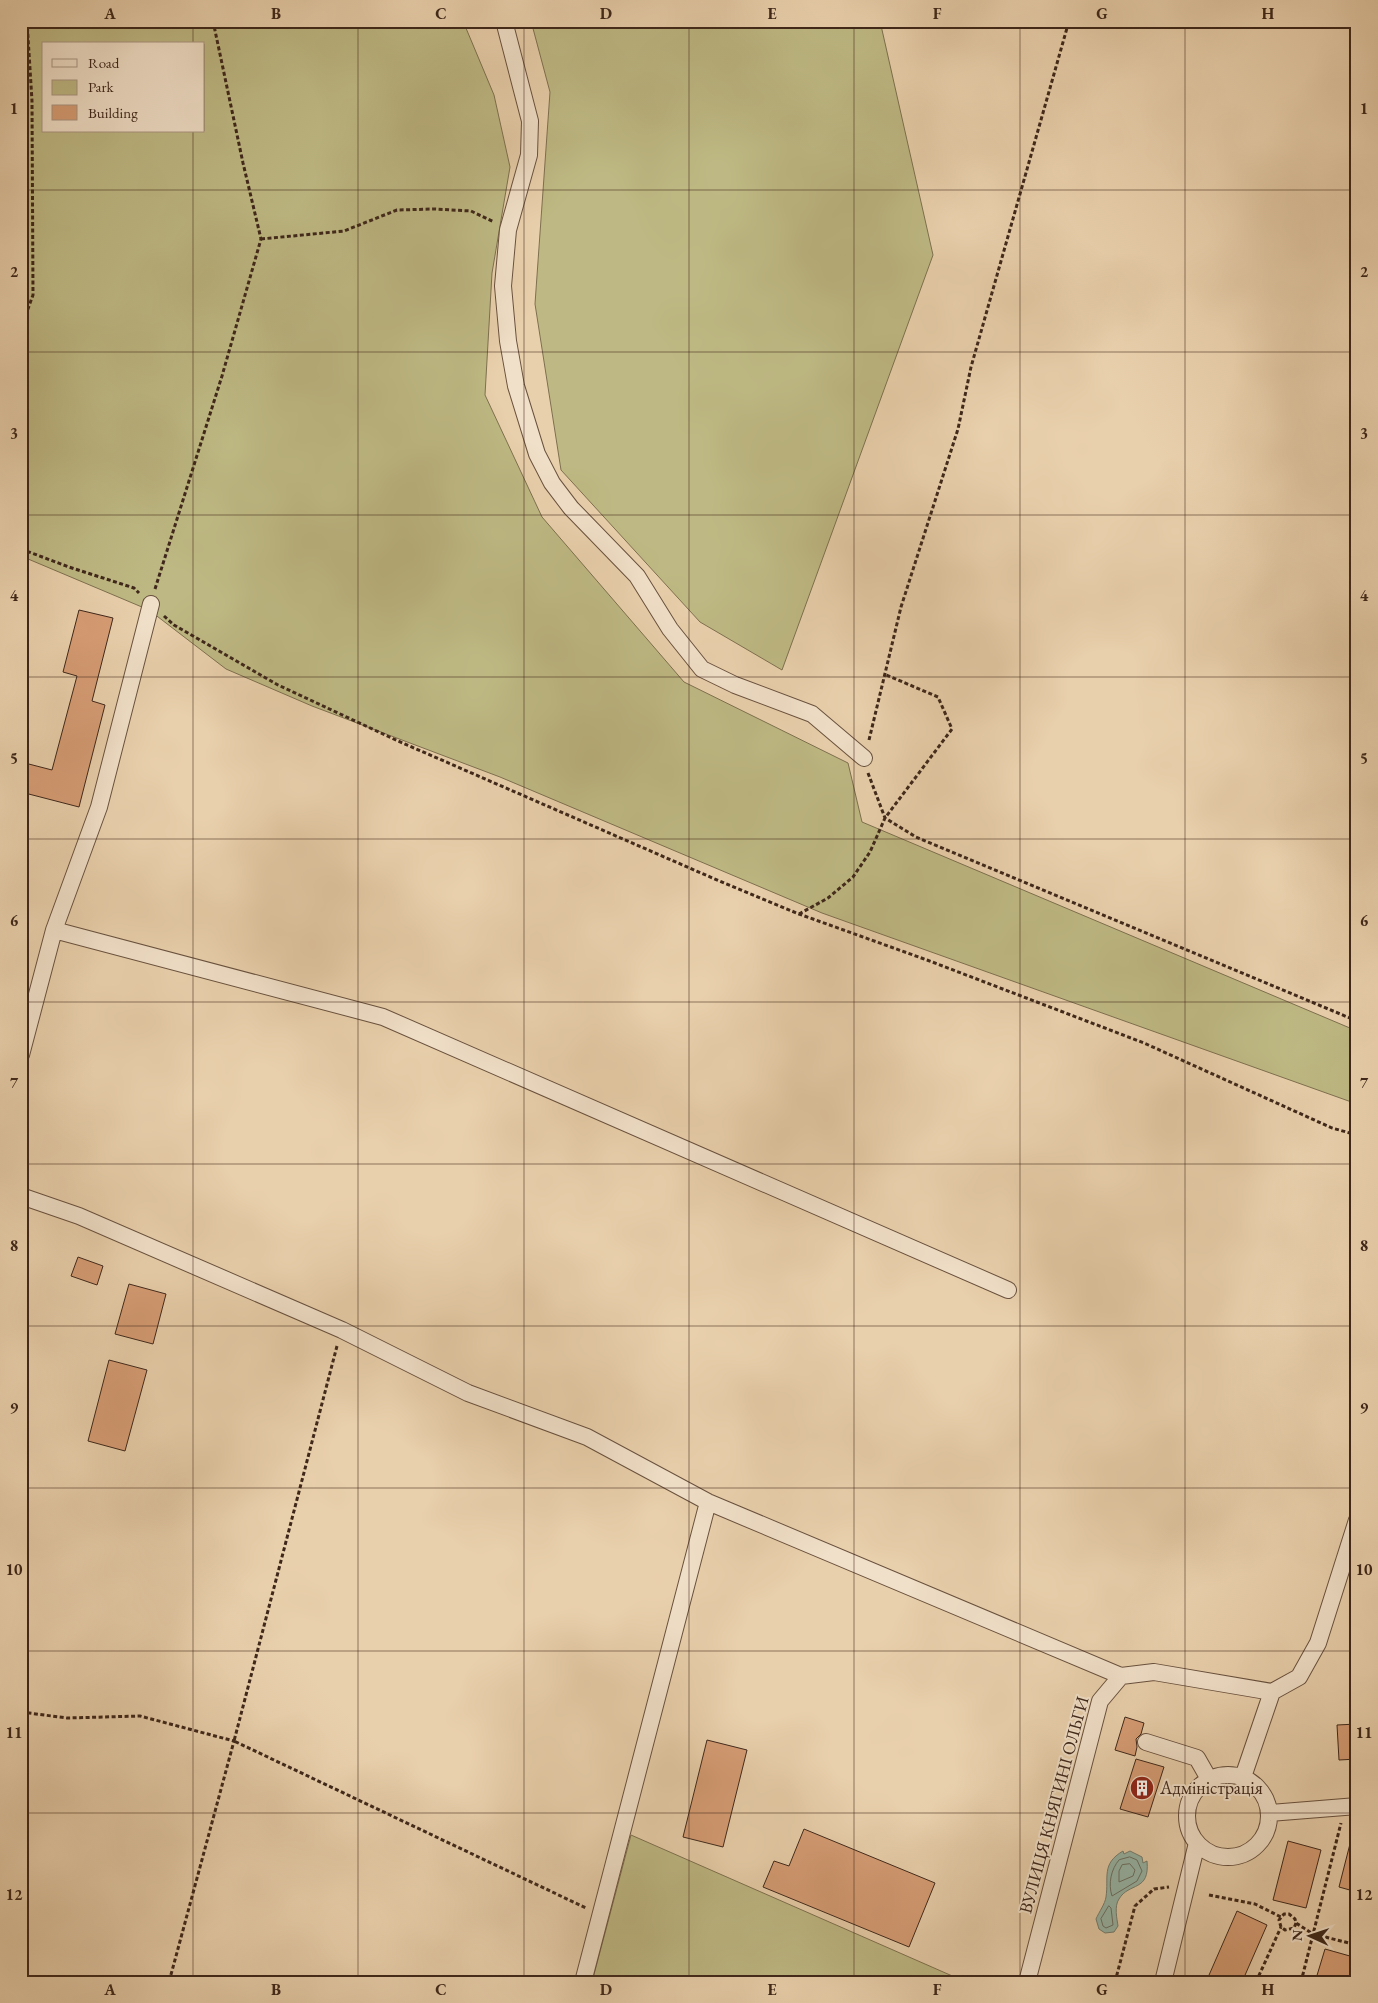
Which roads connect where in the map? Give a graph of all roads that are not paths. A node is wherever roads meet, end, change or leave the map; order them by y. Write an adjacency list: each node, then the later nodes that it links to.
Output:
1 (504, 21): 3 (street)
2 (151, 604): 4 (street)
3 (864, 758)
4 (54, 930): 5 (street); 7 (street)
5 (21, 1055)
6 (21, 1196): 8 (street)
7 (1008, 1290)
8 (708, 1502): 10 (street); 18 (street)
9 (1356, 1528): 11 (street)
10 (1121, 1676): 11 (street); 19 (street, ВУЛИЦЯ КНЯГИНІ ОЛЬГИ)
11 (1272, 1692): 13 (street)
12 (1146, 1742): 14 (street)
13 (1243, 1777): 14 (street); 16 (street)
14 (1209, 1779): 17 (street)
15 (1357, 1806): 16 (street)
16 (1268, 1813): 17 (street)
17 (1197, 1843): 20 (street)
18 (583, 1982)
19 (1028, 1982)
20 (1162, 1982)

